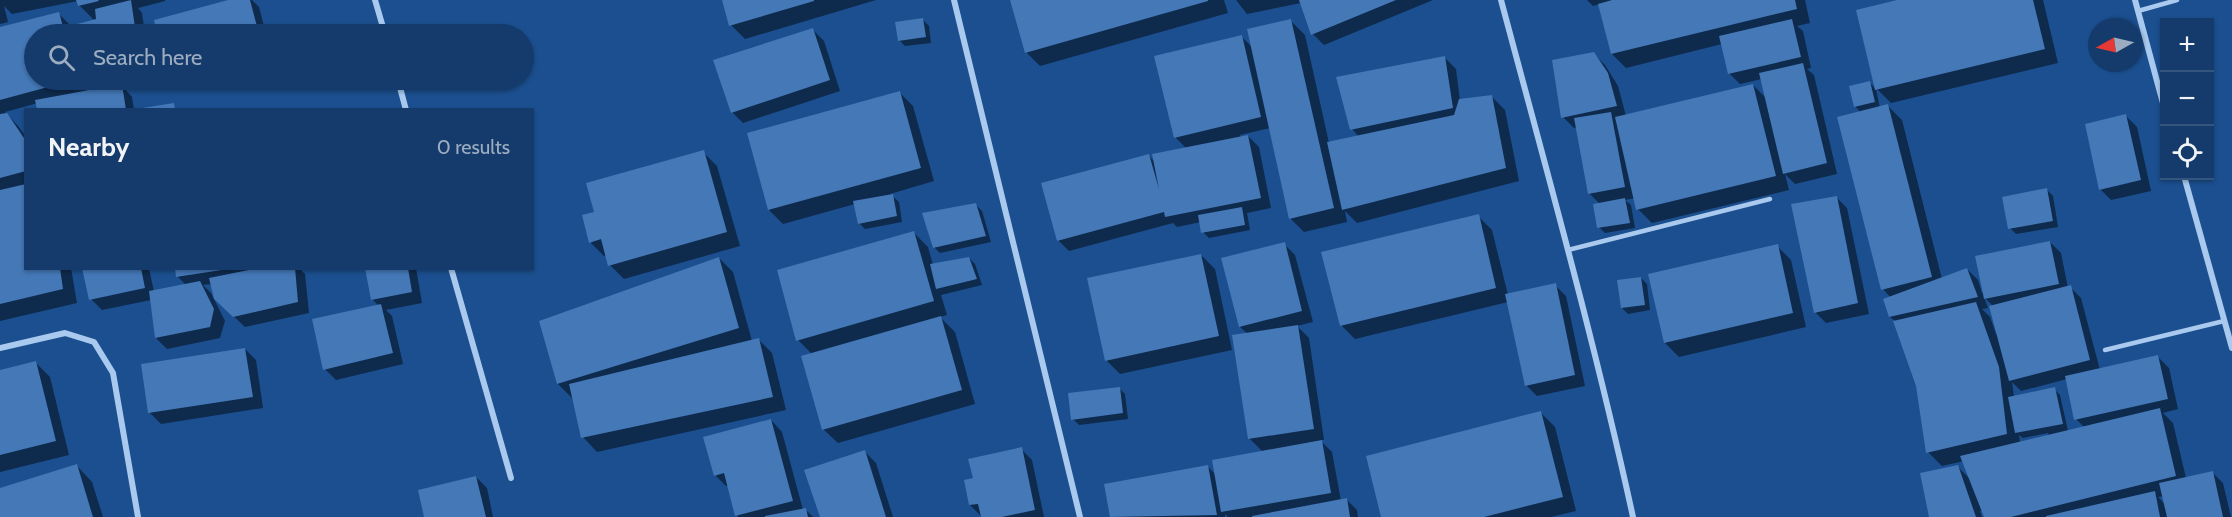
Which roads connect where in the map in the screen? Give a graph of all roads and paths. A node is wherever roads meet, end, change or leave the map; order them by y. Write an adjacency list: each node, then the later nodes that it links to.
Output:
1 (375, 0): 7 (street)
2 (954, 0): 21 (street)
3 (1501, 0): 13 (street)
4 (2135, 0): 6 (street)
5 (2176, 0): 6 (lane)
6 (2138, 10): 9 (street)
7 (382, 24)
8 (401, 90): 10 (street)
9 (2160, 92)
10 (405, 108)
11 (2185, 180): 15 (street)
12 (1770, 199): 13 (lane)
13 (1568, 250): 22 (street)
14 (453, 270): 19 (street)
15 (2224, 321): 17 (street); 18 (lane)
16 (0, 348): 20 (street)
17 (2232, 348)
18 (2105, 350)
19 (511, 478)
20 (138, 517)
21 (1080, 517)
22 (1633, 517)

